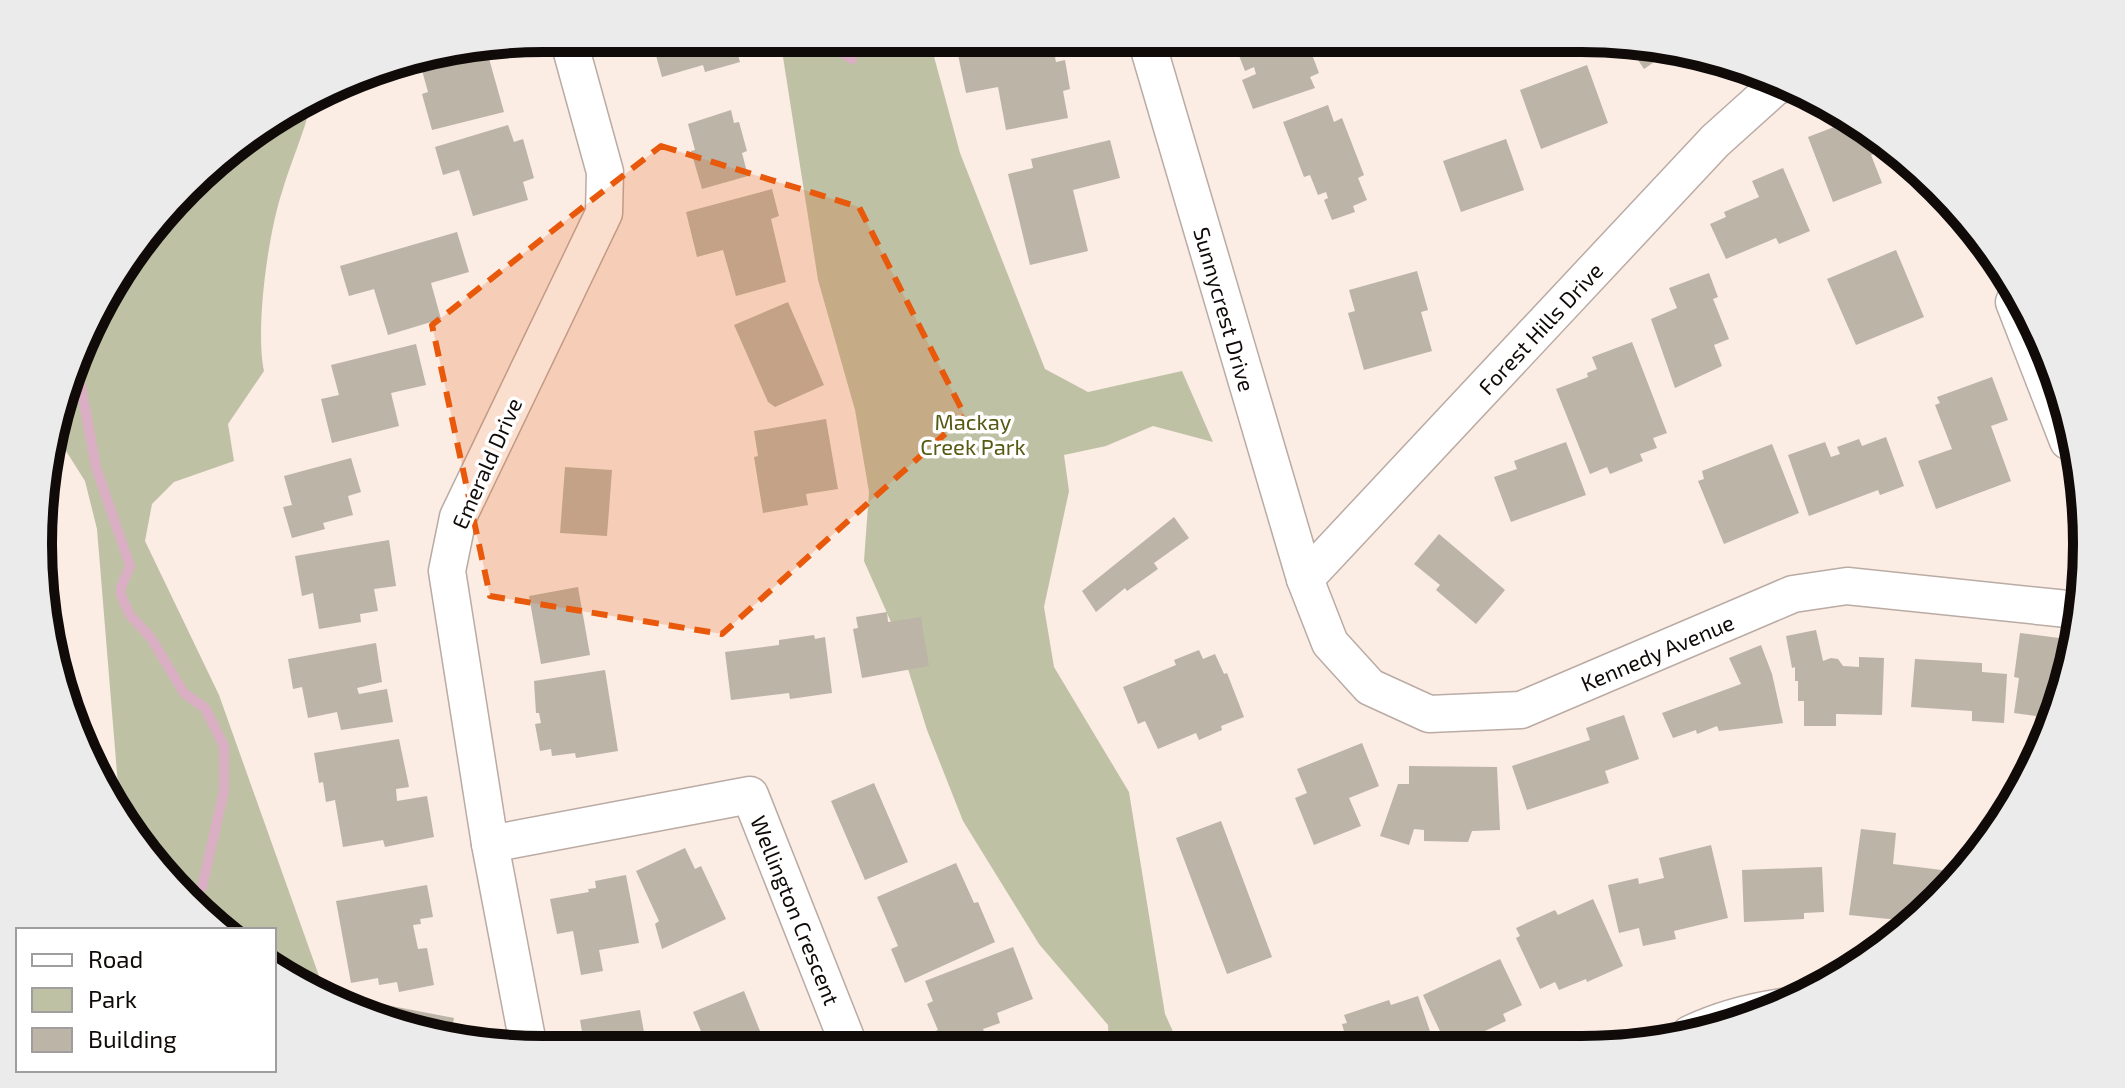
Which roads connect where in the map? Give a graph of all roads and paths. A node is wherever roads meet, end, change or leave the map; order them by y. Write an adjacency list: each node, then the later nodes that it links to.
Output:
1 (572, 52): 8 (street, Emerald Drive)
2 (1150, 52): 6 (street, Sunnycrest Drive)
3 (1771, 90): 6 (street, Forest Hills Drive)
4 (2032, 348): 5 (street)
5 (2043, 375)
6 (1305, 579): 7 (street, Kennedy Avenue)
7 (2069, 609)
8 (490, 844): 9 (street, Emerald Drive); 10 (street, Wellington Crescent)
9 (526, 1035)
10 (845, 1036)

